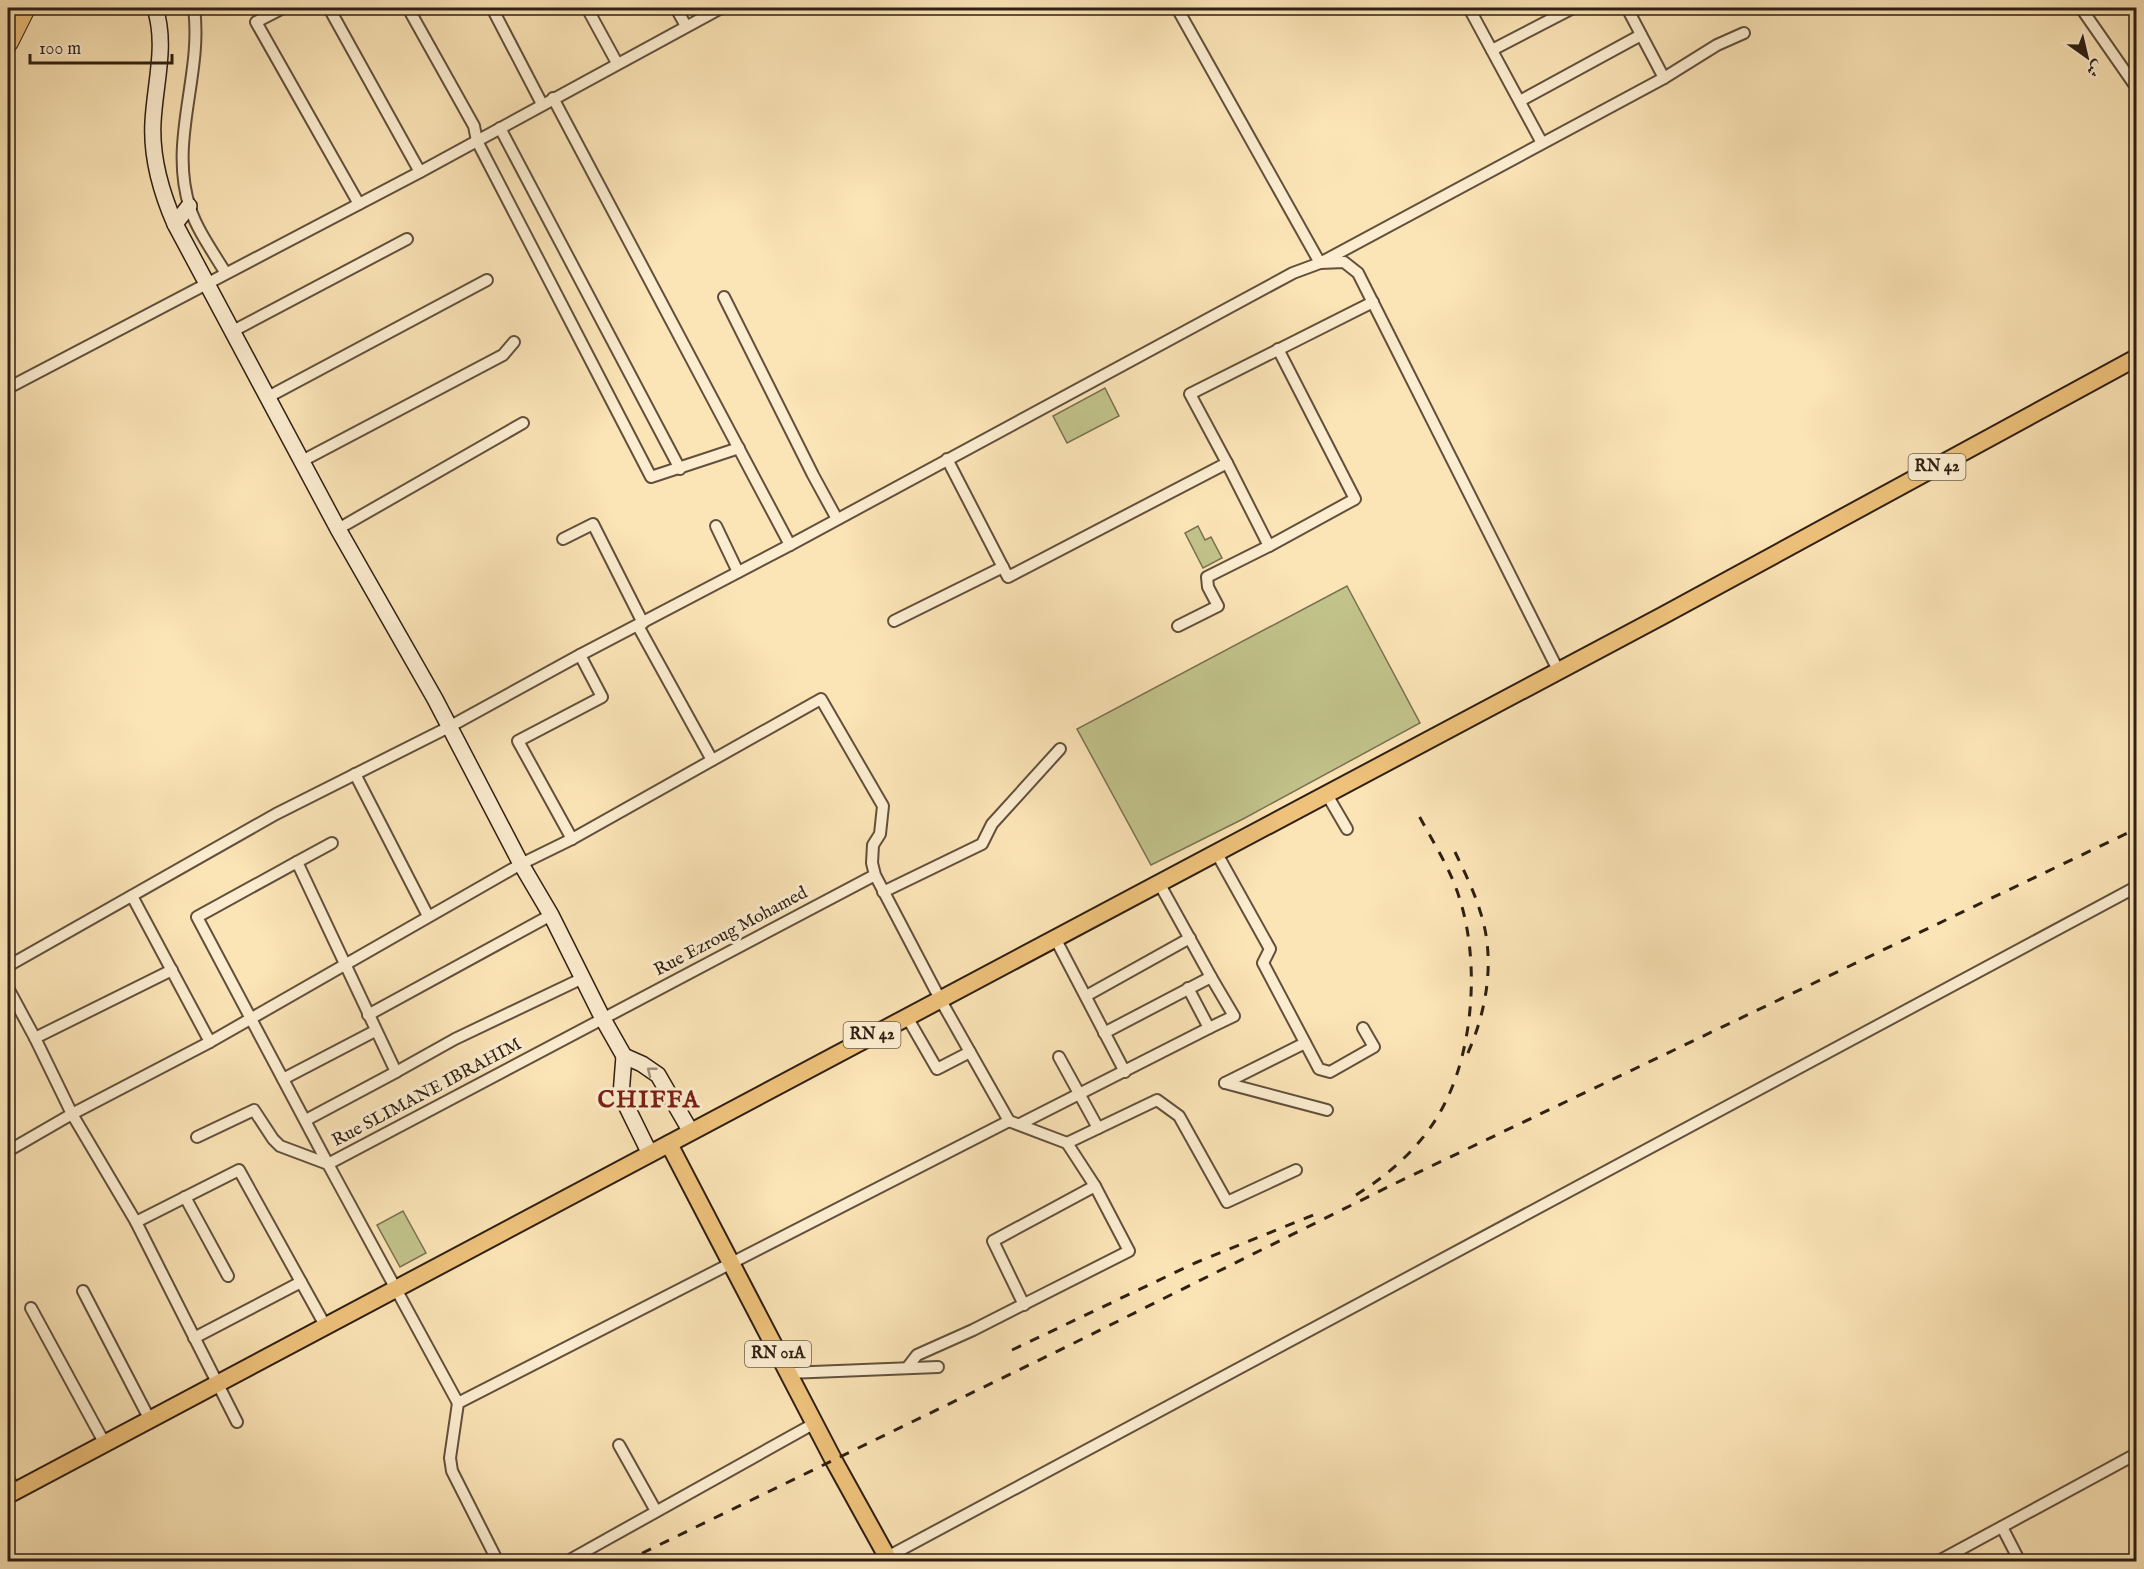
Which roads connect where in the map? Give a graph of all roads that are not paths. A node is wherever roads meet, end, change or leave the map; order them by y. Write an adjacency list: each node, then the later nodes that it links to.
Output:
1 (25, 8): 19 (highway)
2 (155, 8): 33 (main road)
3 (194, 8): 32 (street)
4 (283, 8): 31 (street)
5 (329, 8): 30 (street)
6 (408, 8): 28 (street)
7 (492, 8): 26 (street)
8 (587, 8): 21 (street)
9 (676, 8): 16 (street)
10 (721, 8): 16 (street)
11 (1177, 8): 35 (street)
12 (1469, 8): 20 (street)
13 (1573, 8): 20 (street)
14 (1627, 8): 18 (street)
15 (2081, 8): 23 (street)
16 (686, 26): 21 (street)
17 (1744, 33): 22 (street)
18 (1641, 35): 22 (street); 25 (street)
19 (8, 42)
20 (1492, 50): 25 (street)
21 (617, 63): 24 (street)
22 (1664, 78): 29 (street)
23 (2136, 87)
24 (553, 98): 26 (street); 48 (street)
25 (1520, 101): 29 (street)
26 (542, 104): 27 (street)
27 (500, 128): 28 (street); 52 (street)
28 (477, 141): 30 (street); 52 (street)
29 (1542, 143): 35 (street)
30 (420, 172): 31 (street)
31 (359, 204): 36 (street)
32 (189, 206): 33 (main road); 36 (street)
33 (175, 224): 38 (main road)
34 (407, 239): 41 (street)
35 (1320, 262): 40 (street); 49 (street)
36 (225, 272): 38 (street)
37 (487, 280): 46 (street)
38 (207, 283): 41 (main road); 45 (street)
39 (724, 297): 53 (street)
40 (1373, 302): 43 (street); 65 (street)
41 (233, 331): 46 (main road)
42 (514, 342): 50 (street)
43 (1278, 349): 51 (street); 58 (street)
44 (2136, 358): 65 (main road, RN 42)
45 (8, 388)
46 (268, 397): 50 (main road)
47 (523, 423): 55 (street)
48 (739, 448): 52 (street); 57 (street)
49 (947, 459): 53 (street); 59 (street)
50 (302, 461): 55 (main road)
51 (1227, 463): 58 (street); 59 (street)
52 (680, 469)
53 (837, 519): 57 (street)
54 (716, 526): 60 (street)
55 (338, 529): 66 (main road)
56 (563, 539): 62 (street)
57 (790, 545): 60 (street)
58 (1269, 546): 63 (street)
59 (1003, 567): 61 (street)
60 (738, 572): 62 (street)
61 (894, 621)
62 (640, 624): 64 (street); 68 (street)
63 (1178, 626)
64 (580, 654): 66 (street); 72 (street)
65 (1558, 670): 70 (main road, RN 42)
66 (450, 727): 69 (street); 76 (main road)
67 (1060, 749): 80 (street)
68 (712, 760): 72 (street); 77 (street)
69 (355, 774): 81 (street); 83 (street)
70 (1326, 793): 71 (street); 74 (main road, RN 42)
71 (1347, 829)
72 (572, 839): 76 (street)
73 (332, 843): 75 (street)
74 (1216, 852): 78 (main road, RN 42); 105 (street)
75 (297, 862): 87 (street); 97 (street)
76 (521, 864): 82 (main road); 83 (street)
77 (875, 875): 80 (street); 98 (street, Rue Ezroug Mohamed)
78 (1159, 883): 84 (main road, RN 42); 85 (street)
79 (2136, 887): 152 (street)
80 (883, 892): 94 (street)
81 (132, 896): 86 (street); 88 (street)
82 (551, 915): 90 (main road); 95 (street)
83 (428, 916): 87 (street)
84 (1055, 938): 93 (street); 94 (main road, RN 42)
85 (1190, 938): 89 (street); 93 (street)
86 (8, 966)
87 (344, 966): 95 (street); 97 (street)
88 (172, 970): 103 (street); 104 (street)
89 (1211, 977): 92 (street); 99 (street)
90 (583, 978): 98 (main road); 109 (street)
91 (8, 988): 103 (street)
92 (1188, 988): 99 (street); 102 (street)
93 (1086, 996): 102 (street)
94 (940, 999): 96 (main road, RN 42); 106 (street)
95 (368, 1015): 101 (street)
96 (907, 1017): 106 (street); 118 (main road, RN 42)
97 (252, 1018): 104 (street); 111 (street)
98 (603, 1019): 107 (main road); 124 (street, Rue SLIMANE IBRAHIM)
99 (1209, 1028): 110 (street)
100 (1363, 1028): 105 (street)
101 (375, 1031): 109 (street); 111 (street)
102 (1104, 1033): 110 (street)
103 (35, 1038): 114 (street)
104 (210, 1042): 114 (street)
105 (1305, 1042): 113 (street)
106 (970, 1052): 116 (street)
107 (624, 1056): 118 (main road, one-way to 107); 123 (main road)
108 (1059, 1057): 112 (street)
109 (396, 1072): 115 (street)
110 (1125, 1072): 112 (street)
111 (283, 1079): 115 (street)
112 (1080, 1094): 116 (street); 117 (street)
113 (1327, 1110)
114 (72, 1114): 122 (street); 128 (street)
115 (306, 1120): 124 (street)
116 (1015, 1123): 120 (street); 129 (street)
117 (1098, 1128): 120 (street); 125 (street)
118 (691, 1132): 121 (main road, RN 42)
119 (197, 1137): 124 (street)
120 (1067, 1143): 126 (street)
121 (669, 1144): 123 (main road, RN 42); 129 (main road, RN 01A)
122 (8, 1151)
123 (650, 1154): 132 (main road, RN 42)
124 (328, 1164): 132 (street, Rue SLIMANE IBRAHIM)
125 (1296, 1170)
126 (1095, 1186): 134 (street); 134 (street)
127 (184, 1197): 128 (street); 130 (street); 131 (street)
128 (136, 1222): 137 (street)
129 (731, 1262): 140 (main road, RN 01A); 142 (street)
130 (228, 1276)
131 (301, 1282): 136 (street); 137 (street)
132 (397, 1289): 136 (main road, RN 42); 142 (street, Rue SLIMANE IBRAHIM)
133 (83, 1291): 143 (street)
134 (1024, 1305): 139 (street)
135 (31, 1308): 146 (street)
136 (326, 1327): 141 (main road, RN 42)
137 (194, 1338): 141 (street)
138 (938, 1367): 139 (street)
139 (907, 1368): 140 (street)
140 (788, 1373): 145 (main road, RN 01A)
141 (219, 1384): 143 (main road, RN 42); 144 (street)
142 (458, 1403): 153 (street)
143 (150, 1420): 146 (main road, RN 42)
144 (237, 1422)
145 (814, 1424): 150 (street); 152 (main road, RN 01A)
146 (105, 1444): 149 (main road, RN 42)
147 (619, 1445): 150 (street)
148 (2136, 1454): 151 (street)
149 (10, 1488)
150 (656, 1511): 154 (street)
151 (2002, 1527): 155 (street); 156 (street)
152 (885, 1560)
153 (498, 1562)
154 (566, 1562)
155 (1937, 1562)
156 (2020, 1562)

